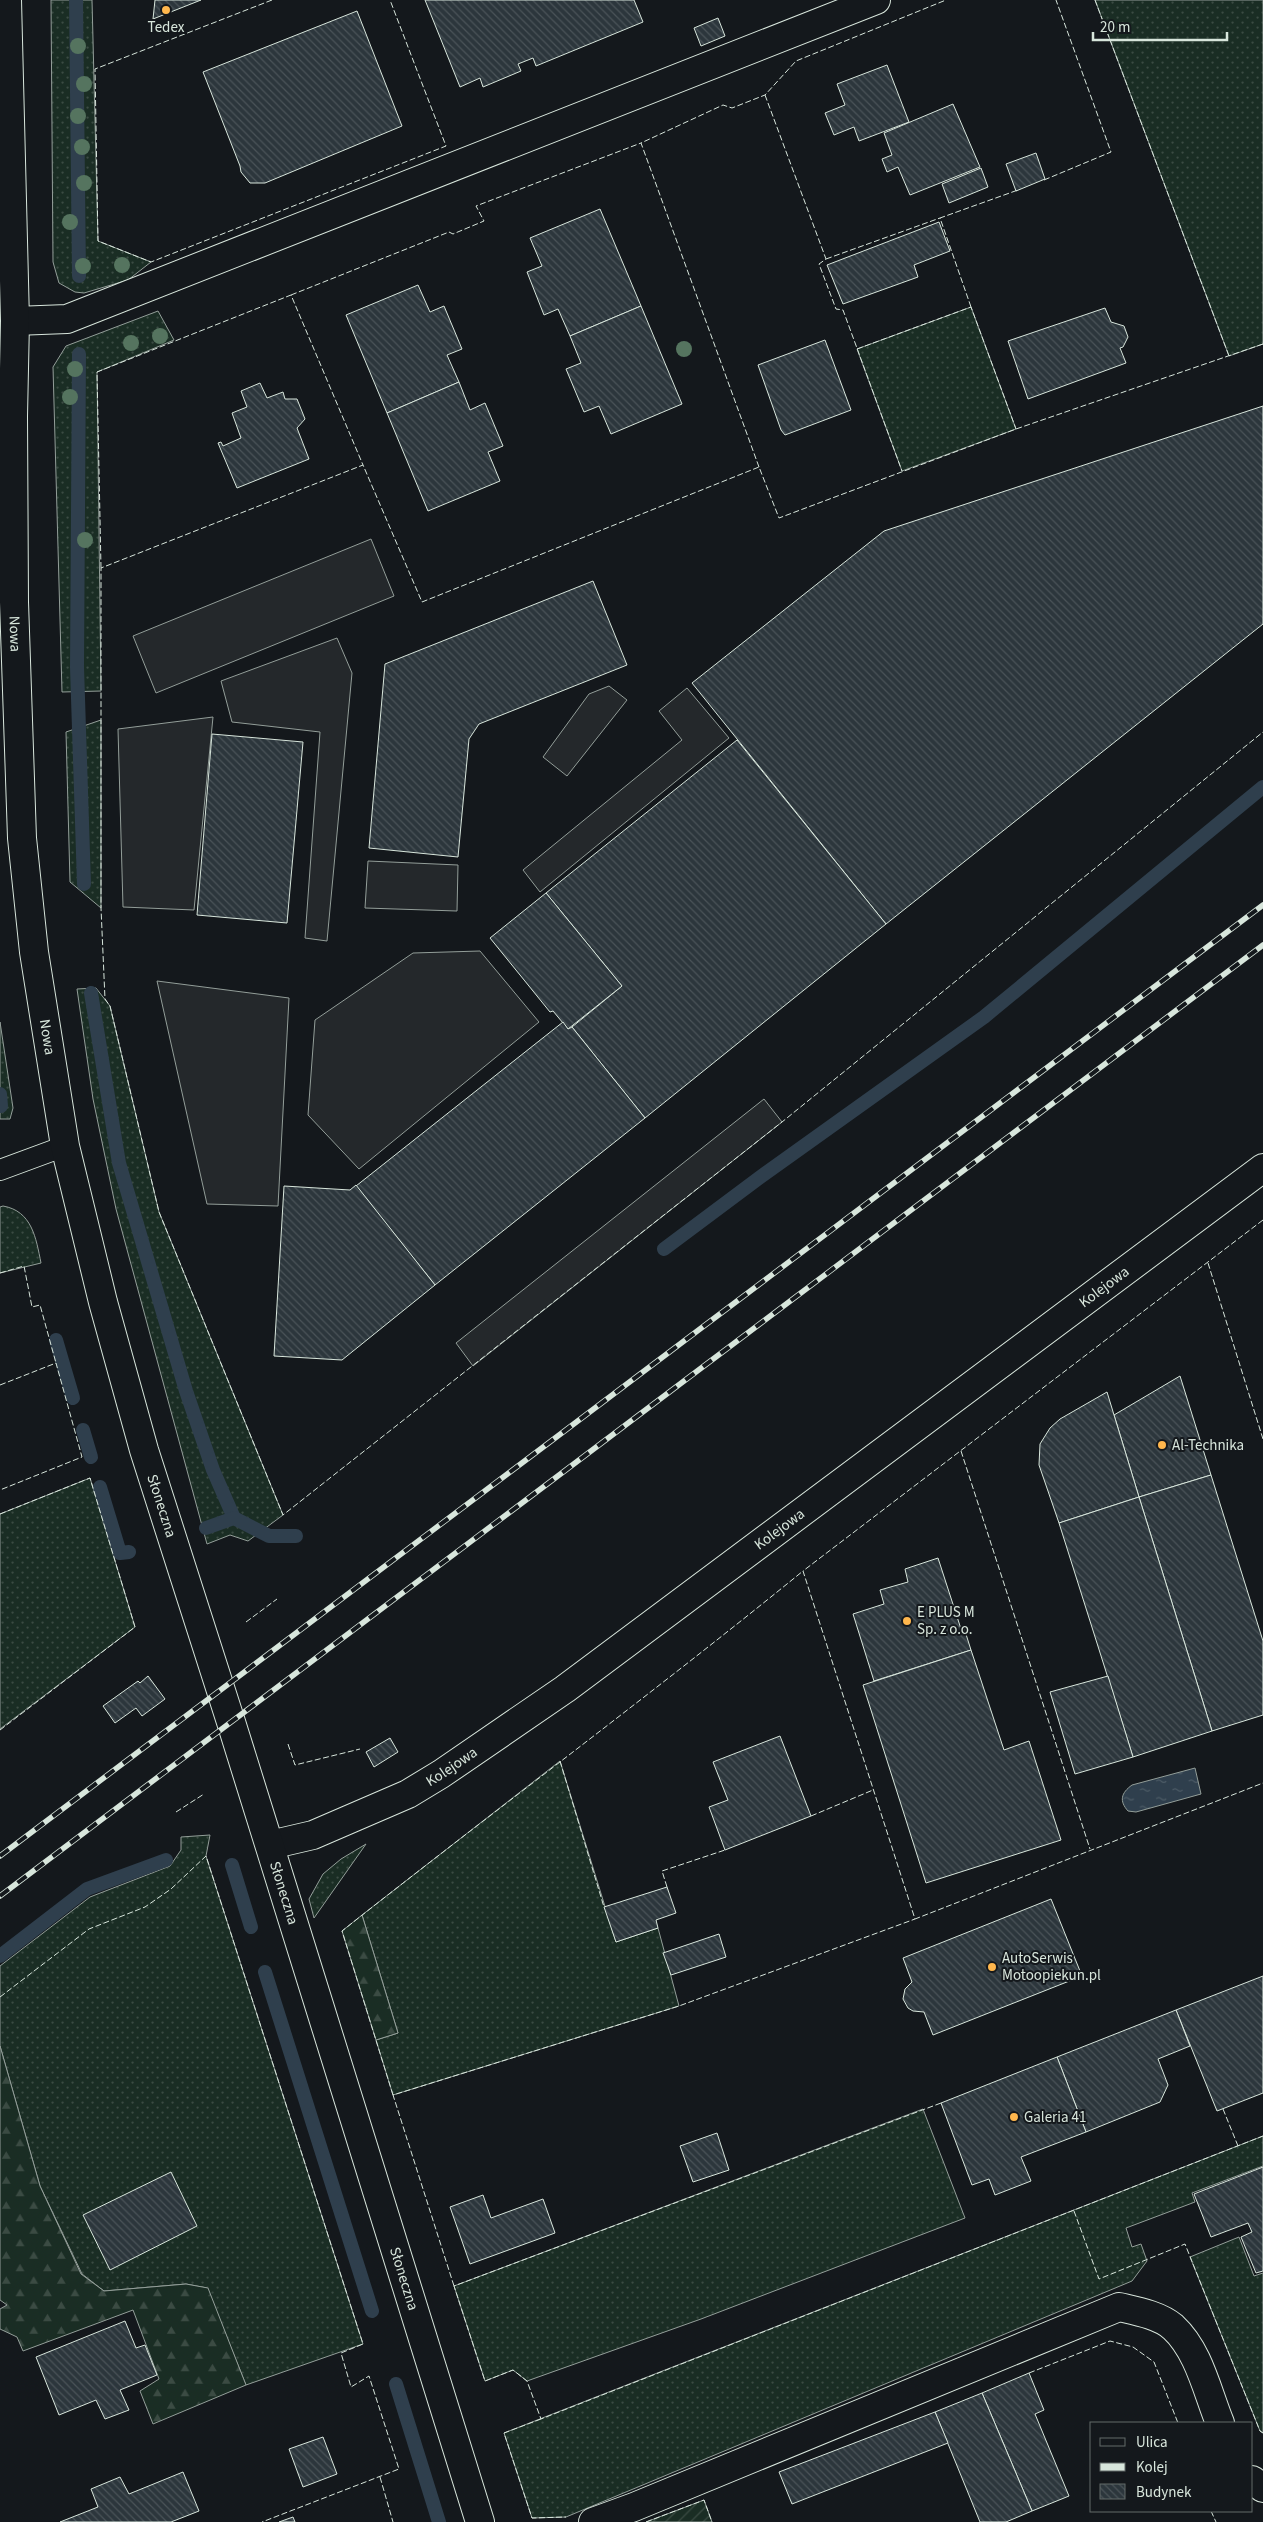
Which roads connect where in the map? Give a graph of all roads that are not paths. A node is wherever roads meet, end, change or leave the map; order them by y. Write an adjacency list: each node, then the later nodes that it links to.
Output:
1 (7, 0): 3 (street, Nowa)
2 (876, 0): 3 (street)
3 (15, 321): 4 (street, Nowa)
4 (7, 416): 5 (street, Nowa)
5 (65, 1146): 7 (lane); 8 (street, Nowa)
6 (1263, 1168): 9 (street, Kolejowa)
7 (0, 1170)
8 (92, 1260): 9 (street, Słoneczna)
9 (270, 1845): 11 (street, Słoneczna)
10 (1220, 2422): 12 (street)
11 (480, 2522)
12 (593, 2522)

